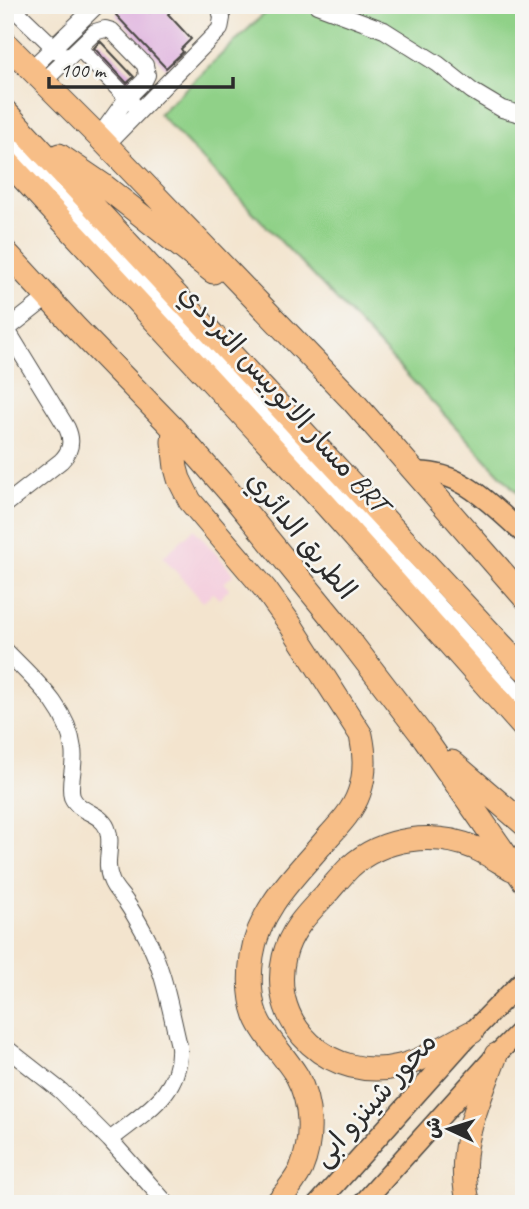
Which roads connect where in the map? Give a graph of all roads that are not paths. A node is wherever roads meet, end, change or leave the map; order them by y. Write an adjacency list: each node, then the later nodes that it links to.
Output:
1 (10, 5): 6 (street)
2 (97, 5): 6 (street)
3 (219, 5): 12 (street)
4 (317, 5): 13 (street)
5 (5, 43): 9 (highway)
6 (54, 47): 8 (street); 9 (street)
7 (79, 48): 8 (street); 10 (street); 10 (street)
8 (66, 59): 9 (street)
9 (38, 75): 15 (highway)
10 (127, 98): 12 (street); 15 (street)
11 (5, 111): 14 (highway)
12 (139, 111): 15 (street)
13 (524, 115)
14 (14, 131): 19 (highway); 27 (highway); 28 (street, مسار الاتوبيس الترددي BRT)
15 (102, 141): 19 (highway)
16 (5, 159): 29 (highway, الطريق الدائري)
17 (5, 251): 18 (highway, الطريق الدائري)
18 (48, 297): 20 (street); 21 (highway, الطريق الدائري)
19 (258, 304): 22 (highway)
20 (6, 330): 23 (street)
21 (174, 429): 30 (highway, الطريق الدائري); 40 (highway)
22 (416, 472): 24 (main road); 25 (highway)
23 (5, 505)
24 (524, 534)
25 (524, 597)
26 (5, 650): 38 (street)
27 (524, 670)
28 (524, 699)
29 (524, 728)
30 (425, 739): 31 (highway); 32 (highway, الطريق الدائري)
31 (524, 824)
32 (521, 877): 35 (highway)
33 (524, 979): 35 (main road, محور شينزو ابى)
34 (524, 1027): 37 (main road)
35 (472, 1032): 41 (main road, محور شينزو ابى)
36 (5, 1047): 38 (street)
37 (496, 1055): 42 (main road); 43 (highway)
38 (110, 1140): 39 (street)
39 (167, 1204)
40 (276, 1204)
41 (318, 1204)
42 (362, 1204)
43 (469, 1204)

